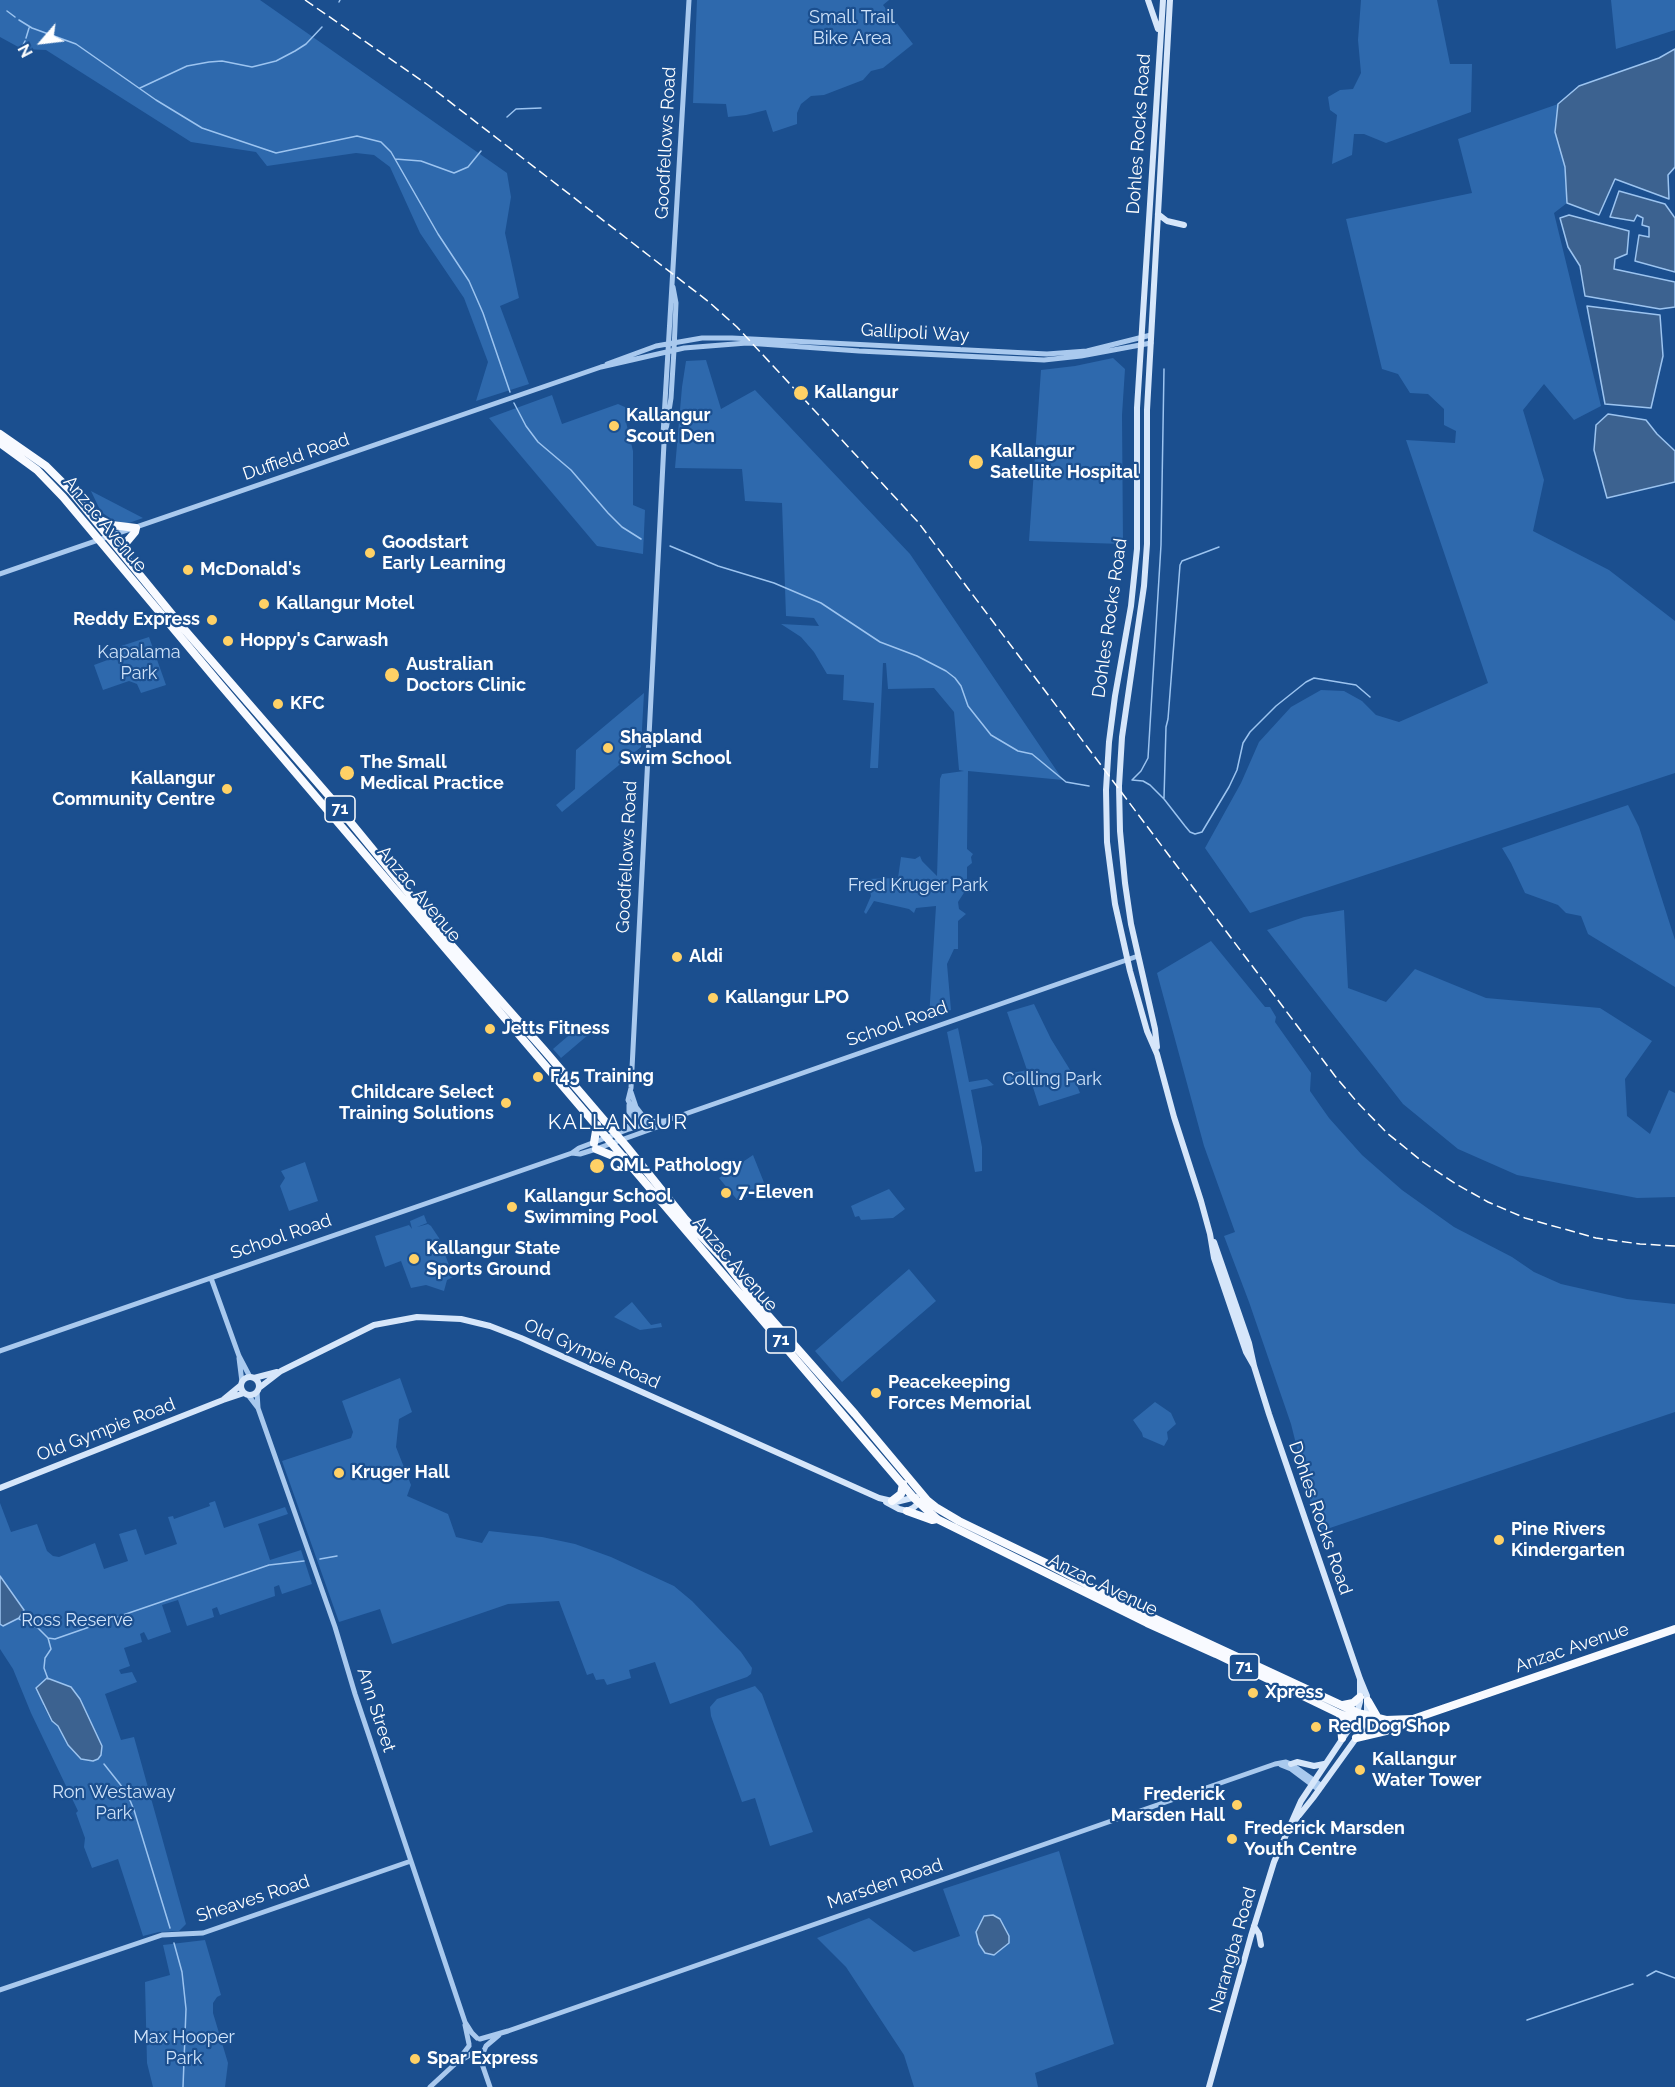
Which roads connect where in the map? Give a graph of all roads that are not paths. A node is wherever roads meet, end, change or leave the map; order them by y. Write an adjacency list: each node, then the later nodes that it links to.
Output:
1 (689, 0): 8 (street, Goodfellows Road)
2 (1148, 0): 5 (main road)
3 (1163, 0): 5 (main road, Dohles Rocks Road)
4 (1170, 0): 6 (main road, Dohles Rocks Road)
5 (1160, 38): 10 (main road, Dohles Rocks Road)
6 (1158, 214): 7 (main road); 9 (main road, Dohles Rocks Road)
7 (1184, 225)
8 (673, 287): 11 (street, Goodfellows Road); 12 (street, Goodfellows Road)
9 (1151, 339): 10 (street, Gallipoli Way); 25 (main road, Dohles Rocks Road)
10 (1141, 341): 11 (street, Gallipoli Way); 13 (street, Gallipoli Way); 26 (main road, Dohles Rocks Road)
11 (675, 342): 12 (street, Duffield Road); 13 (street, Goodfellows Road)
12 (668, 344): 14 (street, Goodfellows Road); 15 (street, Duffield Road)
13 (675, 350): 14 (street, Duffield Road); 18 (street, Goodfellows Road)
14 (667, 351): 15 (street, Duffield Road); 18 (street, Goodfellows Road)
15 (601, 367): 20 (street, Duffield Road)
16 (0, 434): 19 (highway, Anzac Avenue / 71)
17 (0, 443): 22 (highway, Anzac Avenue / 71)
18 (664, 443): 28 (street, Goodfellows Road)
19 (94, 518): 20 (highway); 21 (highway, Anzac Avenue / 71)
20 (136, 528): 21 (street, Duffield Road); 23 (highway)
21 (109, 537): 22 (street, Duffield Road); 23 (highway, Anzac Avenue / 71)
22 (99, 540): 24 (street, Duffield Road); 30 (highway, Anzac Avenue / 71)
23 (124, 555): 33 (highway, Anzac Avenue / 71)
24 (0, 574)
25 (1138, 956): 26 (street, School Road); 27 (main road, Dohles Rocks Road)
26 (1127, 960): 27 (main road, Dohles Rocks Road); 31 (street, School Road)
27 (1157, 1054): 55 (main road, Dohles Rocks Road)
28 (631, 1092): 29 (street, Goodfellows Road); 31 (street)
29 (629, 1105): 31 (street); 32 (street, Goodfellows Road)
30 (597, 1125): 34 (highway, Anzac Avenue / 71); 35 (highway)
31 (648, 1126): 32 (street, School Road); 33 (street, School Road)
32 (629, 1129): 33 (street, School Road)
33 (619, 1137): 34 (street, School Road); 45 (highway, Anzac Avenue / 71)
34 (610, 1141): 35 (street, School Road); 36 (highway, Anzac Avenue / 71)
35 (595, 1146): 36 (highway); 37 (street, School Road)
36 (624, 1157): 45 (highway, Anzac Avenue / 71)
37 (211, 1278): 38 (street, School Road); 39 (street)
38 (0, 1351)
39 (239, 1356): 41 (street); 42 (street)
40 (280, 1371): 41 (main road, Old Gympie Road); 43 (main road, Old Gympie Road); 51 (main road, Old Gympie Road)
41 (252, 1378): 42 (main road); 43 (main road)
42 (241, 1383): 44 (main road); 46 (main road, Old Gympie Road)
43 (258, 1390): 44 (main road); 47 (street, Ann Street)
44 (246, 1394): 46 (main road, Old Gympie Road); 47 (street, Ann Street)
45 (834, 1396): 48 (highway, Anzac Avenue / 71); 50 (highway, Anzac Avenue / 71)
46 (223, 1400): 49 (main road, Old Gympie Road)
47 (258, 1408): 70 (street, Ann Street)
48 (903, 1484): 50 (highway, Anzac Avenue / 71); 51 (highway)
49 (0, 1488)
50 (920, 1498): 51 (main road); 52 (main road); 53 (highway, Anzac Avenue / 71); 56 (highway, Anzac Avenue / 71)
51 (888, 1500): 52 (main road, Old Gympie Road)
52 (907, 1511): 53 (highway)
53 (937, 1519): 56 (highway, Anzac Avenue / 71)
54 (1675, 1629): 58 (highway, Anzac Avenue / 71)
55 (1364, 1699): 56 (highway); 57 (main road, Dohles Rocks Road); 59 (main road, Dohles Rocks Road); 60 (highway)
56 (1341, 1709): 57 (highway, Anzac Avenue / 71); 62 (highway)
57 (1357, 1717): 59 (highway, Anzac Avenue / 71); 62 (main road, Narangba Road)
58 (1413, 1719): 60 (highway, Anzac Avenue / 71); 61 (highway, Anzac Avenue / 71)
59 (1366, 1720): 60 (highway, Anzac Avenue / 71); 61 (highway, Anzac Avenue / 71); 63 (main road, Narangba Road)
60 (1379, 1720)
61 (1389, 1728): 63 (highway)
62 (1342, 1738): 66 (main road, Narangba Road)
63 (1356, 1738): 68 (main road, Narangba Road)
64 (1280, 1764): 65 (street, Marsden Road); 67 (street); 75 (street, Marsden Road)
65 (1292, 1764): 66 (main road); 67 (street)
66 (1324, 1764): 67 (main road, Narangba Road)
67 (1313, 1782): 68 (street); 69 (main road, Narangba Road)
68 (1320, 1788): 69 (main road, Narangba Road)
69 (1293, 1823): 71 (main road, Narangba Road)
70 (411, 1861): 73 (street, Sheaves Road); 74 (street, Ann Street)
71 (1254, 1926): 72 (main road); 84 (main road, Narangba Road)
72 (1261, 1945)
73 (0, 1990)
74 (465, 2022): 76 (street, Ann Street); 77 (street, Ann Street)
75 (500, 2034): 76 (street, Marsden Road); 78 (street, Marsden Road)
76 (479, 2038): 77 (street); 78 (street)
77 (469, 2045): 79 (street); 80 (street)
78 (485, 2048): 79 (street); 81 (street)
79 (474, 2054): 80 (street); 81 (street)
80 (456, 2063): 82 (street)
81 (487, 2076): 83 (street)
82 (430, 2087)
83 (490, 2087)
84 (1209, 2087)

